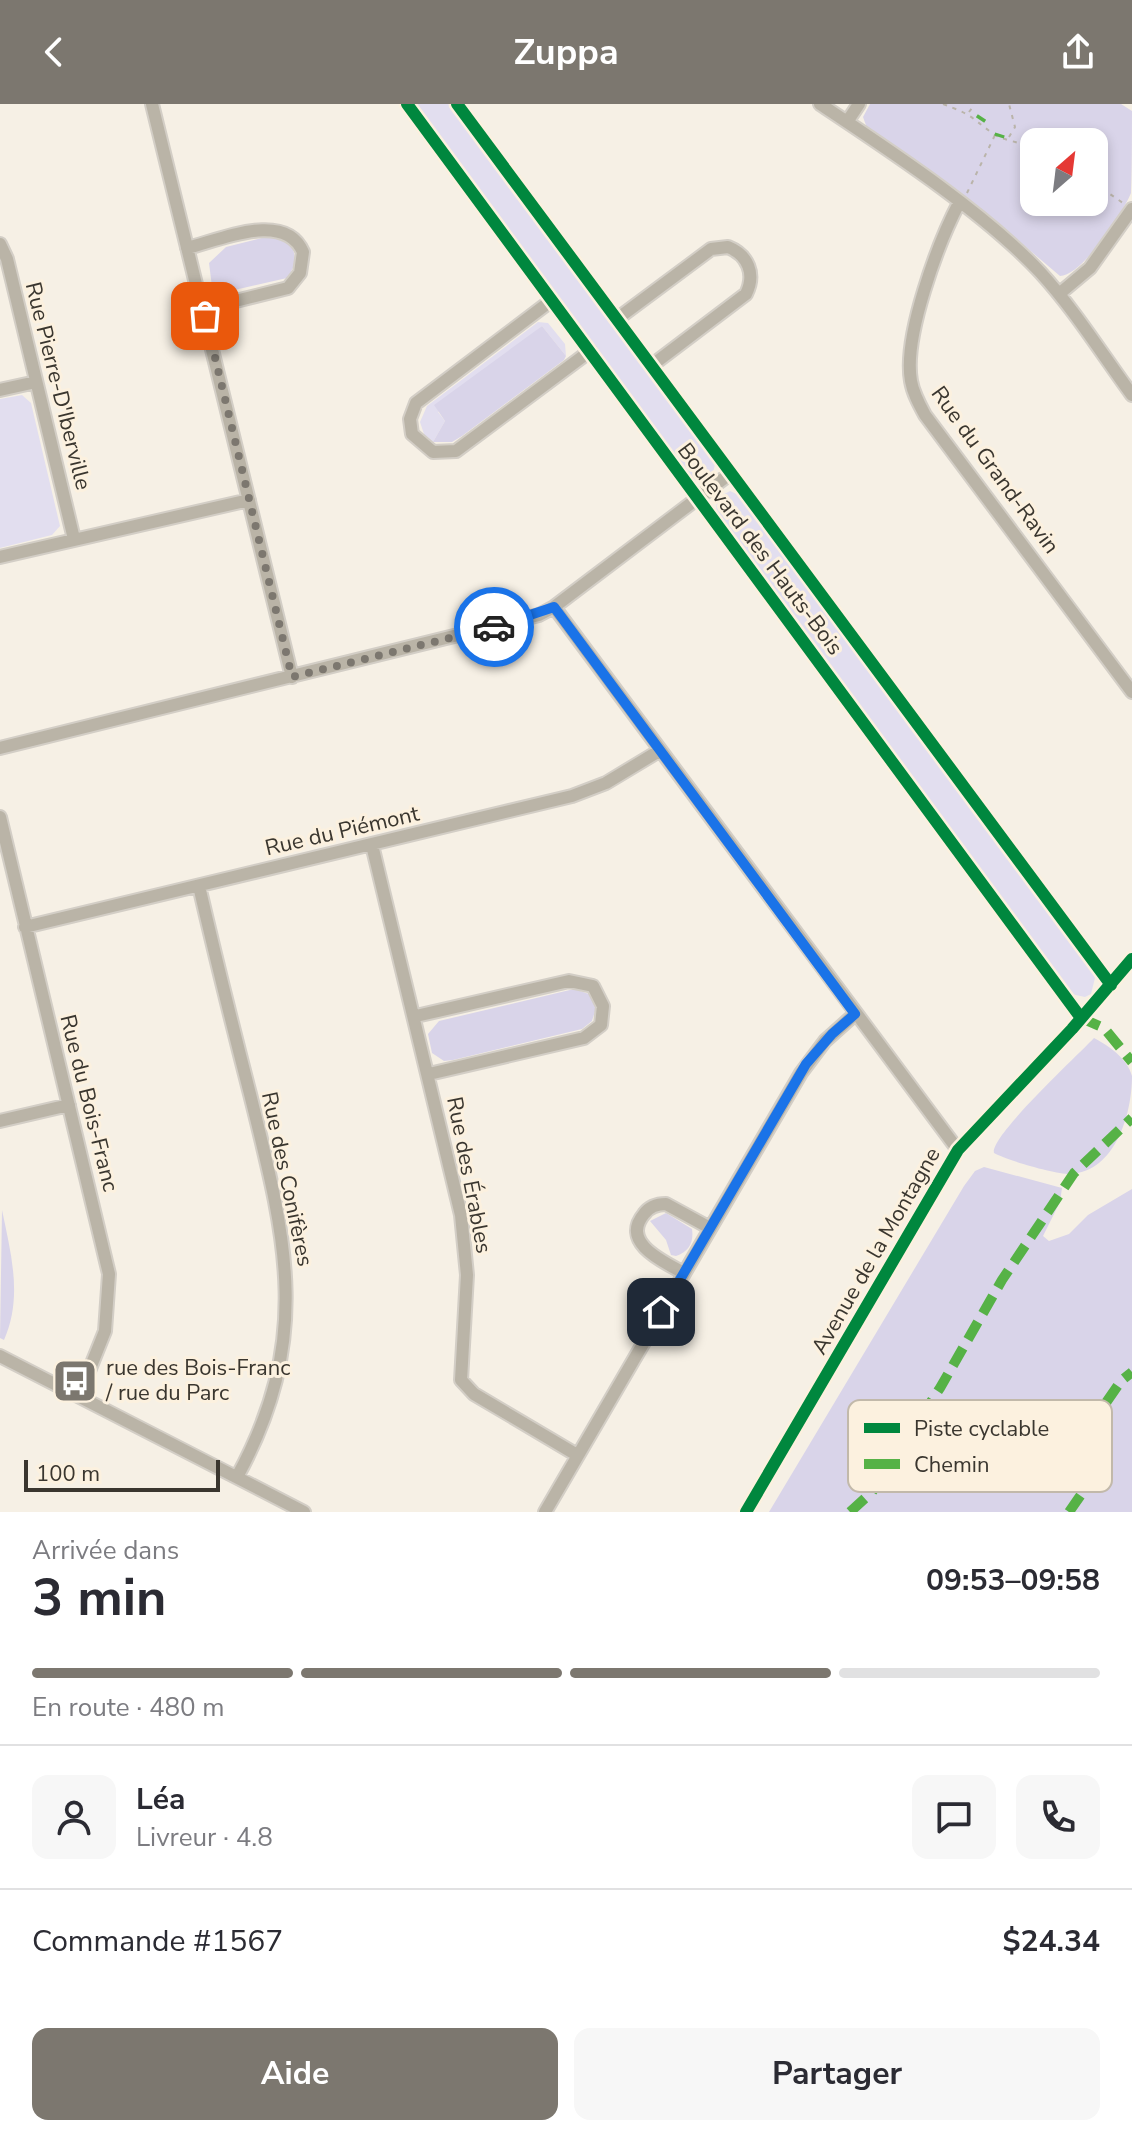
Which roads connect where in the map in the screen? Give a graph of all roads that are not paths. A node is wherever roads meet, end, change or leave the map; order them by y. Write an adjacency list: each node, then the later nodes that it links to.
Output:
1 (152, 104): 10 (street)
2 (407, 104): 12 (street, Boulevard des Hauts-Bois)
3 (457, 104): 14 (street, Boulevard des Hauts-Bois)
4 (820, 104): 6 (street)
5 (859, 104): 6 (street)
6 (847, 122): 7 (street)
7 (961, 200): 11 (street); 26 (street, Rue du Grand-Ravin)
8 (1128, 206): 11 (street)
9 (0, 244): 17 (street, Rue Pierre-D'Iberville)
10 (187, 248): 13 (street); 13 (street)
11 (1059, 294): 19 (street)
12 (552, 300): 15 (street, Boulevard des Hauts-Bois); 15 (street)
13 (203, 309): 21 (street)
14 (617, 319): 16 (street, Boulevard des Hauts-Bois); 16 (street)
15 (590, 351): 22 (street, Boulevard des Hauts-Bois)
16 (651, 366): 20 (street, Boulevard des Hauts-Bois)
17 (36, 382): 18 (street); 23 (street, Rue Pierre-D'Iberville)
18 (0, 390)
19 (1132, 395)
20 (731, 473): 22 (street); 36 (street, Boulevard des Hauts-Bois)
21 (249, 500): 23 (street); 27 (street)
22 (697, 500): 25 (street); 39 (street, Boulevard des Hauts-Bois)
23 (74, 539): 24 (street)
24 (0, 557)
25 (554, 607): 27 (street); 30 (street)
26 (1127, 676): 28 (street, Rue du Grand-Ravin)
27 (292, 677): 29 (street)
28 (1132, 692)
29 (0, 748)
30 (659, 751): 32 (street, Rue du Piémont); 37 (street)
31 (0, 817): 34 (street, Rue du Bois-Franc)
32 (372, 845): 33 (street, Rue du Piémont); 38 (street, Rue des Érables)
33 (199, 886): 34 (street, Rue du Piémont); 49 (street, Rue des Conifères)
34 (25, 927): 41 (street, Rue du Bois-Franc)
35 (1132, 959): 36 (street, Avenue de la Montagne)
36 (1111, 985): 39 (street, Avenue de la Montagne)
37 (855, 1014): 43 (street); 44 (street)
38 (416, 1016): 40 (street, Rue des Érables); 40 (street)
39 (1081, 1018): 43 (street, Avenue de la Montagne)
40 (429, 1074): 48 (street, Rue des Érables)
41 (69, 1105): 42 (street); 47 (street, Rue du Bois-Franc)
42 (0, 1121)
43 (958, 1150): 52 (street, Avenue de la Montagne)
44 (710, 1228): 45 (street); 45 (street)
45 (684, 1273): 48 (street)
46 (0, 1356): 47 (street)
47 (79, 1396): 49 (street)
48 (577, 1455): 51 (street)
49 (237, 1477): 50 (street)
50 (304, 1512)
51 (545, 1512)
52 (746, 1512)

